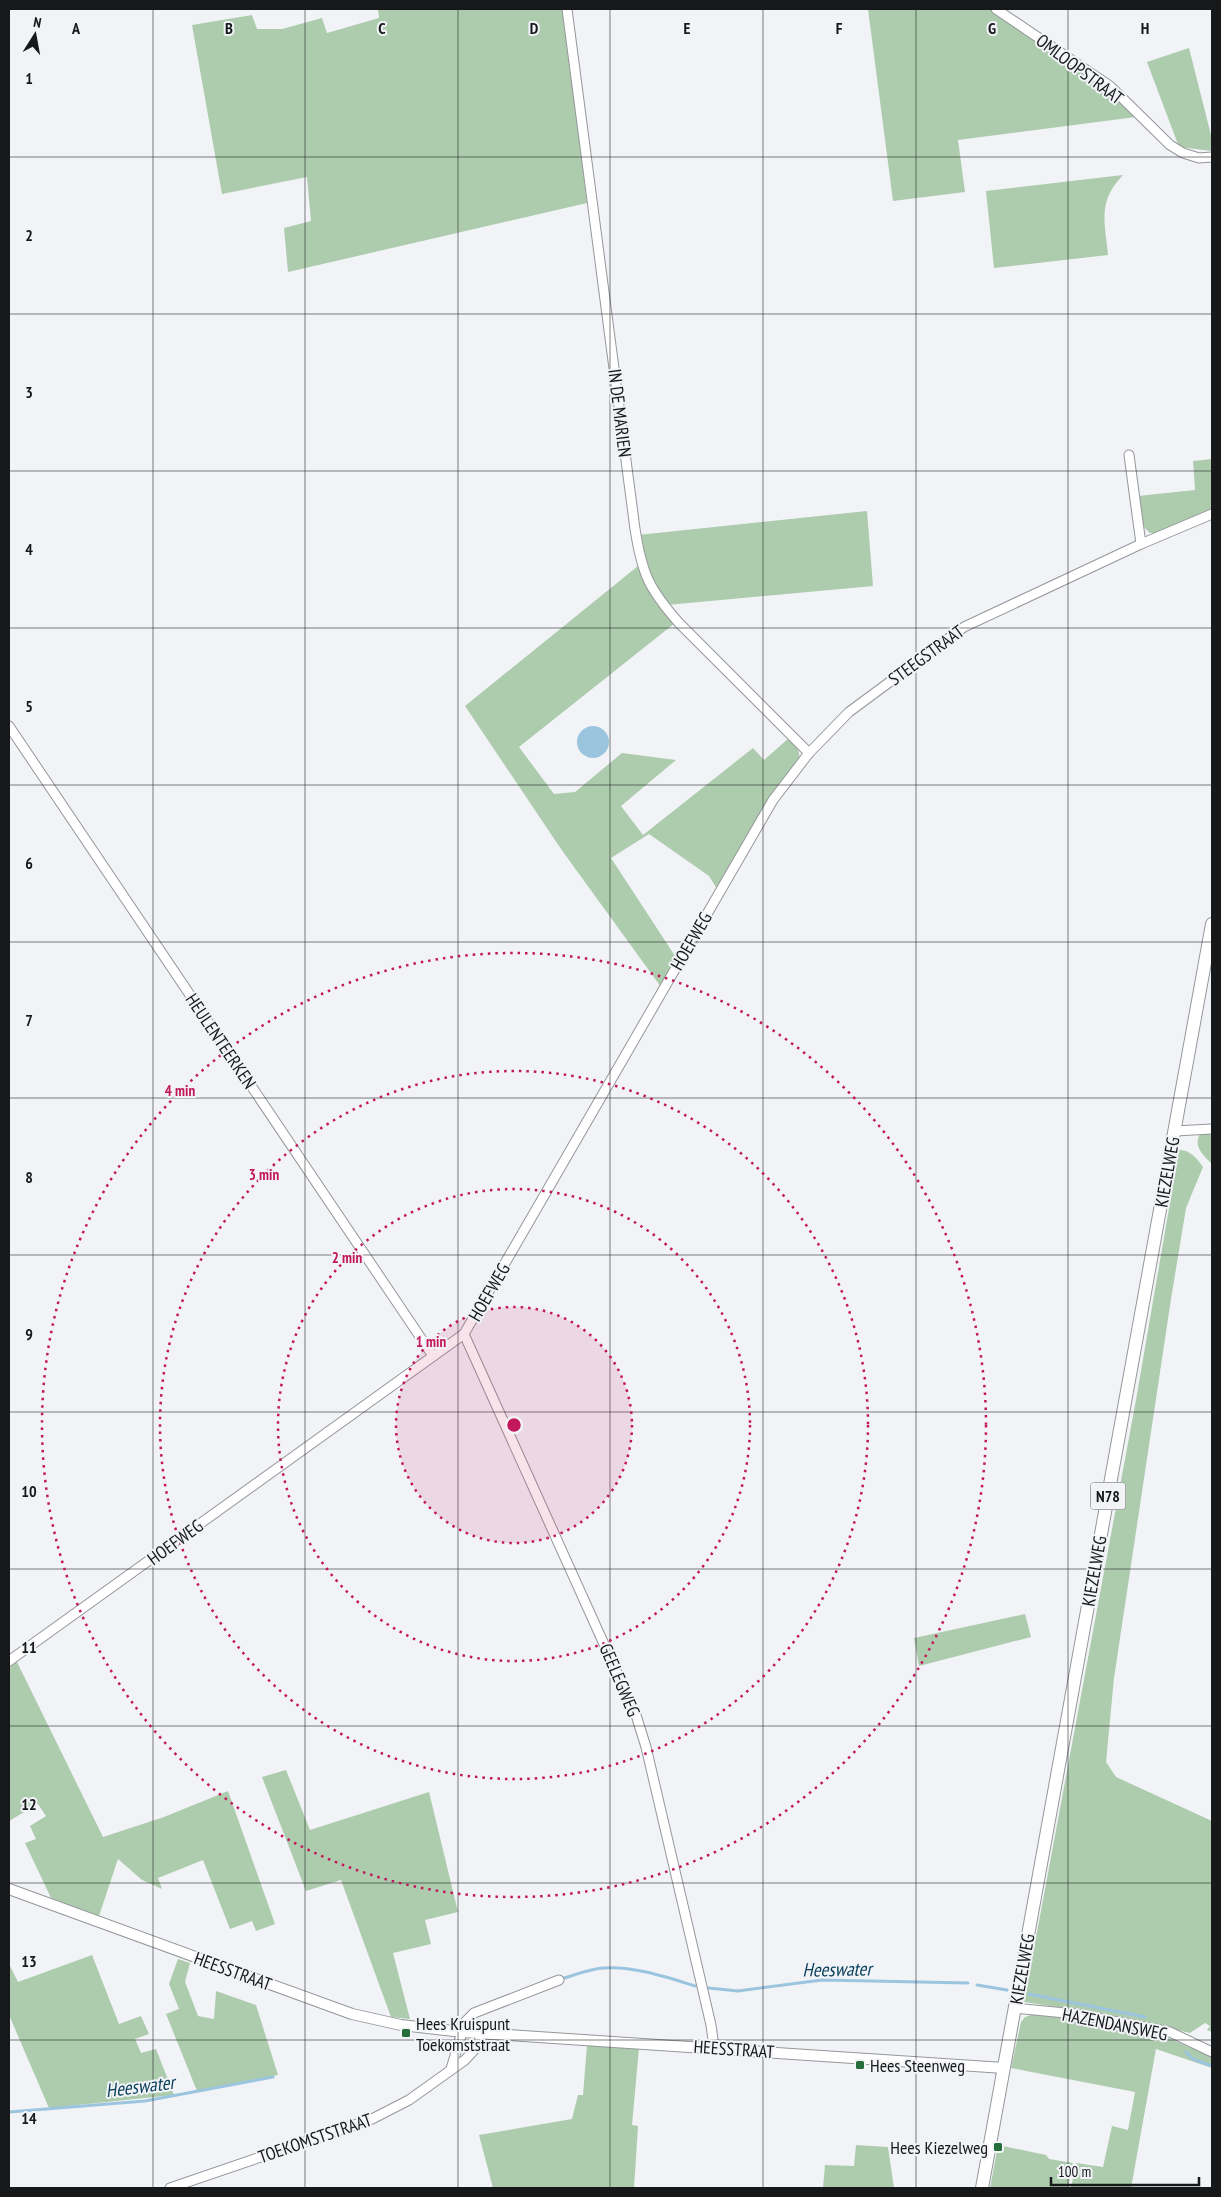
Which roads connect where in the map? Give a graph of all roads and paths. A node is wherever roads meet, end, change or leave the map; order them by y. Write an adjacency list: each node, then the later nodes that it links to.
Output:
1 (567, 9): 8 (street, IN DE MARIEN)
2 (996, 9): 3 (street, OMLOOPSTRAAT)
3 (1212, 157)
4 (1129, 456): 6 (street)
5 (1212, 514): 6 (street, STEEGSTRAAT)
6 (1141, 544): 8 (street, STEEGSTRAAT)
7 (9, 726): 14 (street, HEULENTEERKEN)
8 (809, 753): 9 (street, STEEGSTRAAT)
9 (718, 894): 13 (street, HOEFWEG)
10 (1212, 924): 12 (main road, KIEZELWEG / N78)
11 (1212, 1129): 12 (street)
12 (1175, 1131): 18 (main road, KIEZELWEG / N78)
13 (464, 1334): 14 (street, HOEFWEG); 21 (street, GEELEGWEG)
14 (433, 1356): 15 (street, HOEFWEG)
15 (9, 1660)
16 (9, 1889): 19 (street, HEESSTRAAT)
17 (559, 1980): 19 (street)
18 (1014, 2008): 22 (street, HAZENDANSWEG); 23 (main road, KIEZELWEG / N78)
19 (463, 2032): 20 (street, HEESSTRAAT); 24 (street)
20 (484, 2033): 21 (street, HEESSTRAAT); 24 (street, TOEKOMSTSTRAAT)
21 (714, 2047): 23 (street, HEESSTRAAT)
22 (1212, 2052)
23 (1004, 2068): 26 (main road, KIEZELWEG / N78)
24 (451, 2069): 25 (street, TOEKOMSTSTRAAT)
25 (170, 2188)
26 (982, 2188)

